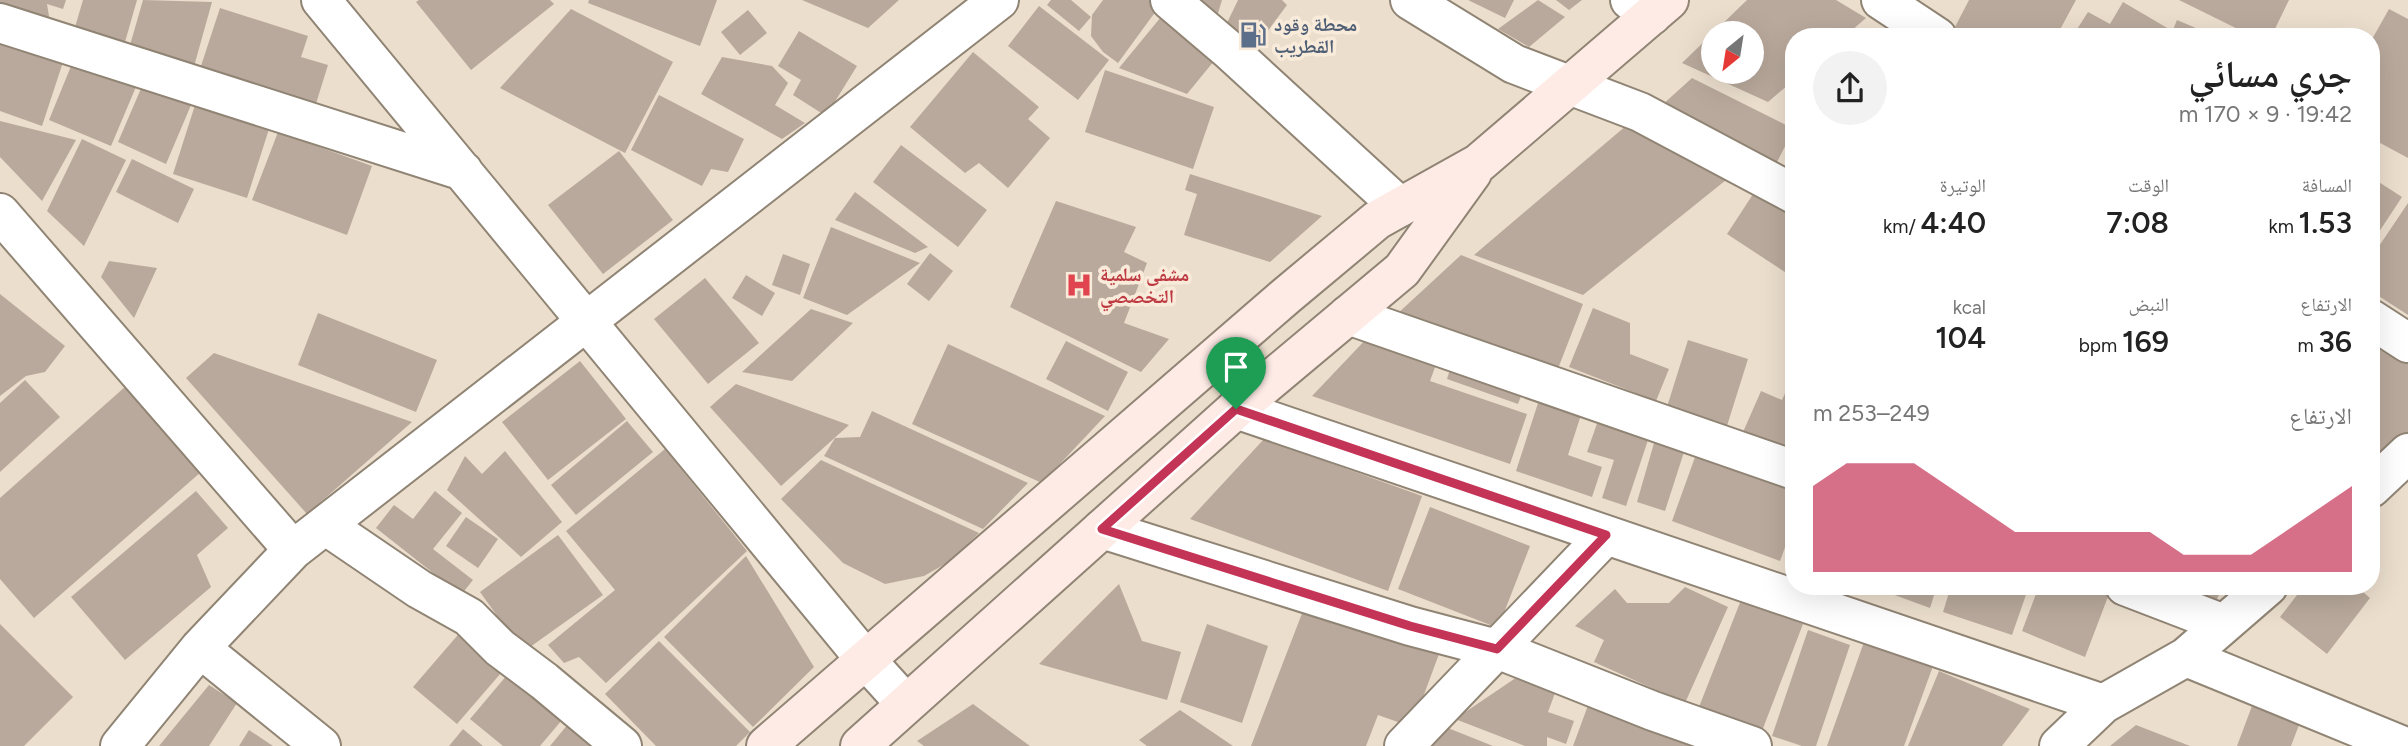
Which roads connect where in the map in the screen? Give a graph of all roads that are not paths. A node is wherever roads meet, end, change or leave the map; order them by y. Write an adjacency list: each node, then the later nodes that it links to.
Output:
1 (321, 0): 11 (street)
2 (999, 0): 16 (street)
3 (1170, 0): 13 (street)
4 (1410, 0): 9 (street)
5 (1881, 0): 8 (street)
6 (1650, 5): 9 (street)
7 (0, 23): 11 (street)
8 (1923, 28)
9 (1568, 86): 10 (street); 12 (street)
10 (1479, 163): 13 (street); 15 (street)
11 (463, 172): 16 (street)
12 (1785, 189)
13 (1400, 207): 33 (street)
14 (0, 213): 26 (street)
15 (1348, 315): 19 (street); 21 (street)
16 (587, 321): 23 (street); 33 (street)
17 (2380, 325): 18 (street)
18 (2408, 343)
19 (1236, 409): 24 (street); 25 (street)
20 (2408, 453): 22 (street)
21 (1785, 467)
22 (2380, 479)
23 (325, 525): 26 (street); 38 (street)
24 (1102, 529): 31 (street); 34 (street)
25 (1606, 535): 31 (street); 35 (street)
26 (292, 550): 30 (street)
27 (2148, 595): 29 (street)
28 (2258, 595): 29 (street)
29 (2224, 624): 32 (street)
30 (200, 648): 36 (street); 37 (street)
31 (1497, 649): 41 (street); 42 (street)
32 (2186, 657): 35 (street); 44 (street)
33 (865, 659): 34 (street); 39 (street)
34 (905, 703): 40 (street)
35 (2103, 704): 43 (street)
36 (120, 746)
37 (321, 746)
38 (622, 746)
39 (766, 746)
40 (860, 746)
41 (1404, 746)
42 (1752, 746)
43 (2059, 746)
44 (2403, 746)

